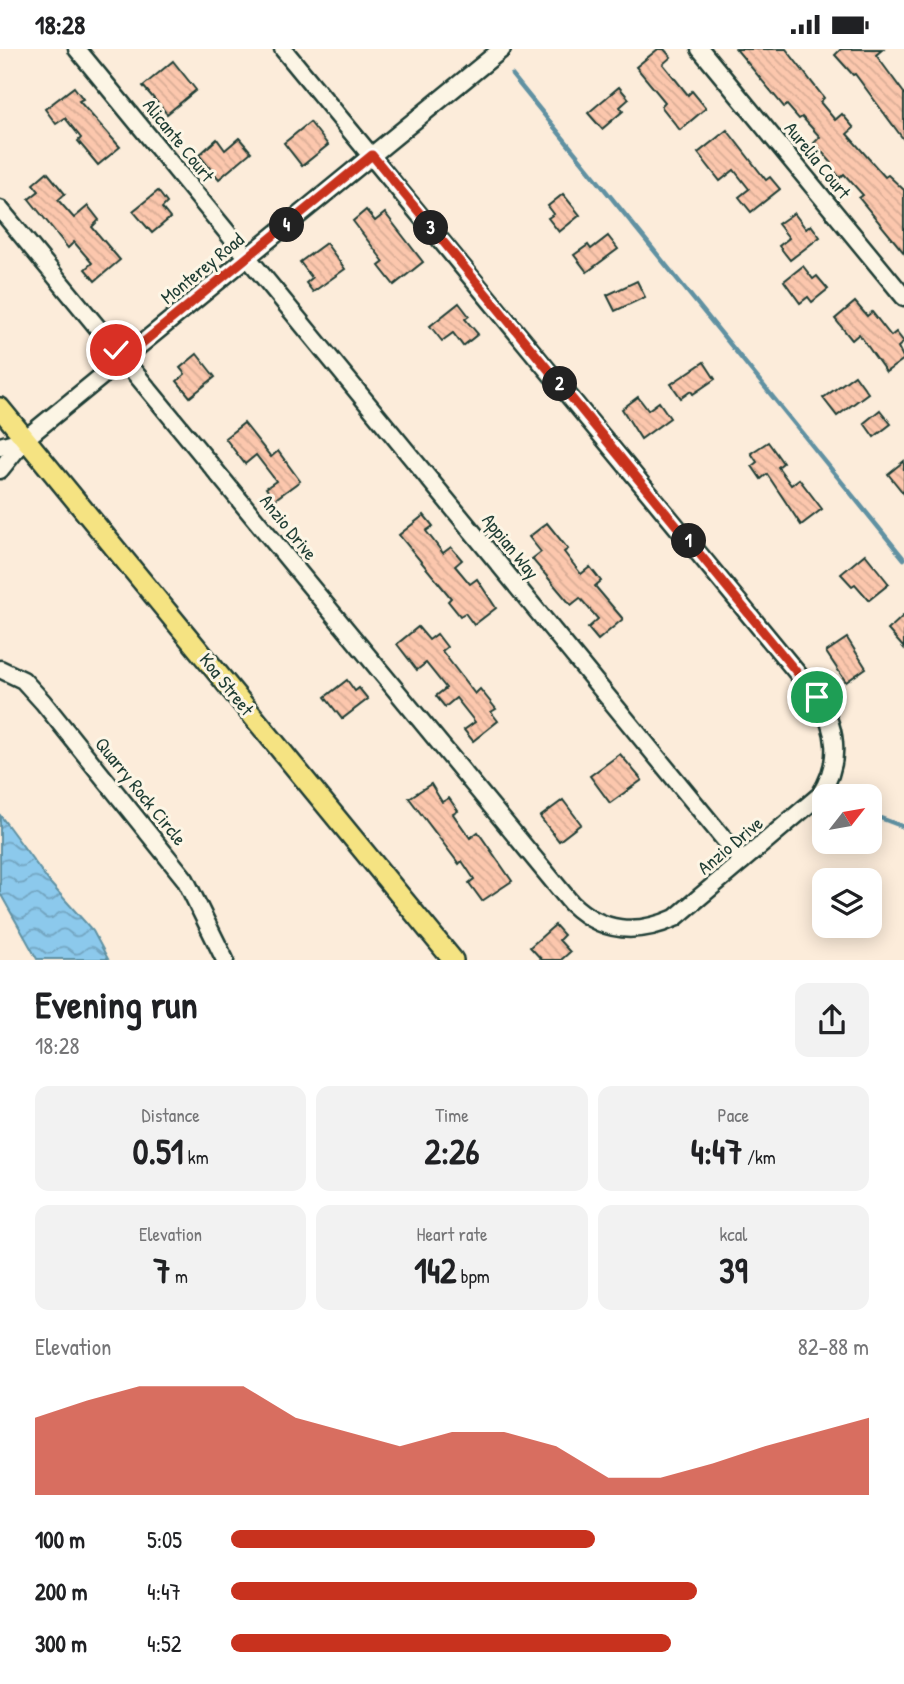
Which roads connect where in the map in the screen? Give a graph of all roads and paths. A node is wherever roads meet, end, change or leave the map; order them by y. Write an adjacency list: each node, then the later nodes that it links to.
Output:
1 (77, 49): 7 (street, Alicante Court)
2 (283, 49): 5 (street, Anzio Drive)
3 (700, 49): 8 (street, Aurelia Court)
4 (497, 51): 5 (street, Monterey Road)
5 (372, 155): 7 (street, Monterey Road); 15 (street, Anzio Drive)
6 (0, 209): 9 (street)
7 (247, 258): 9 (street, Monterey Road); 15 (street, Appian Way)
8 (904, 297)
9 (123, 359): 11 (street, Monterey Road); 15 (street, Anzio Drive)
10 (0, 408): 11 (main road, Koa Street)
11 (25, 439): 12 (street); 13 (street); 17 (main road, Koa Street)
12 (0, 446)
13 (0, 470)
14 (0, 669): 16 (street, Quarry Rock Circle)
15 (742, 861)
16 (225, 960)
17 (453, 960)

